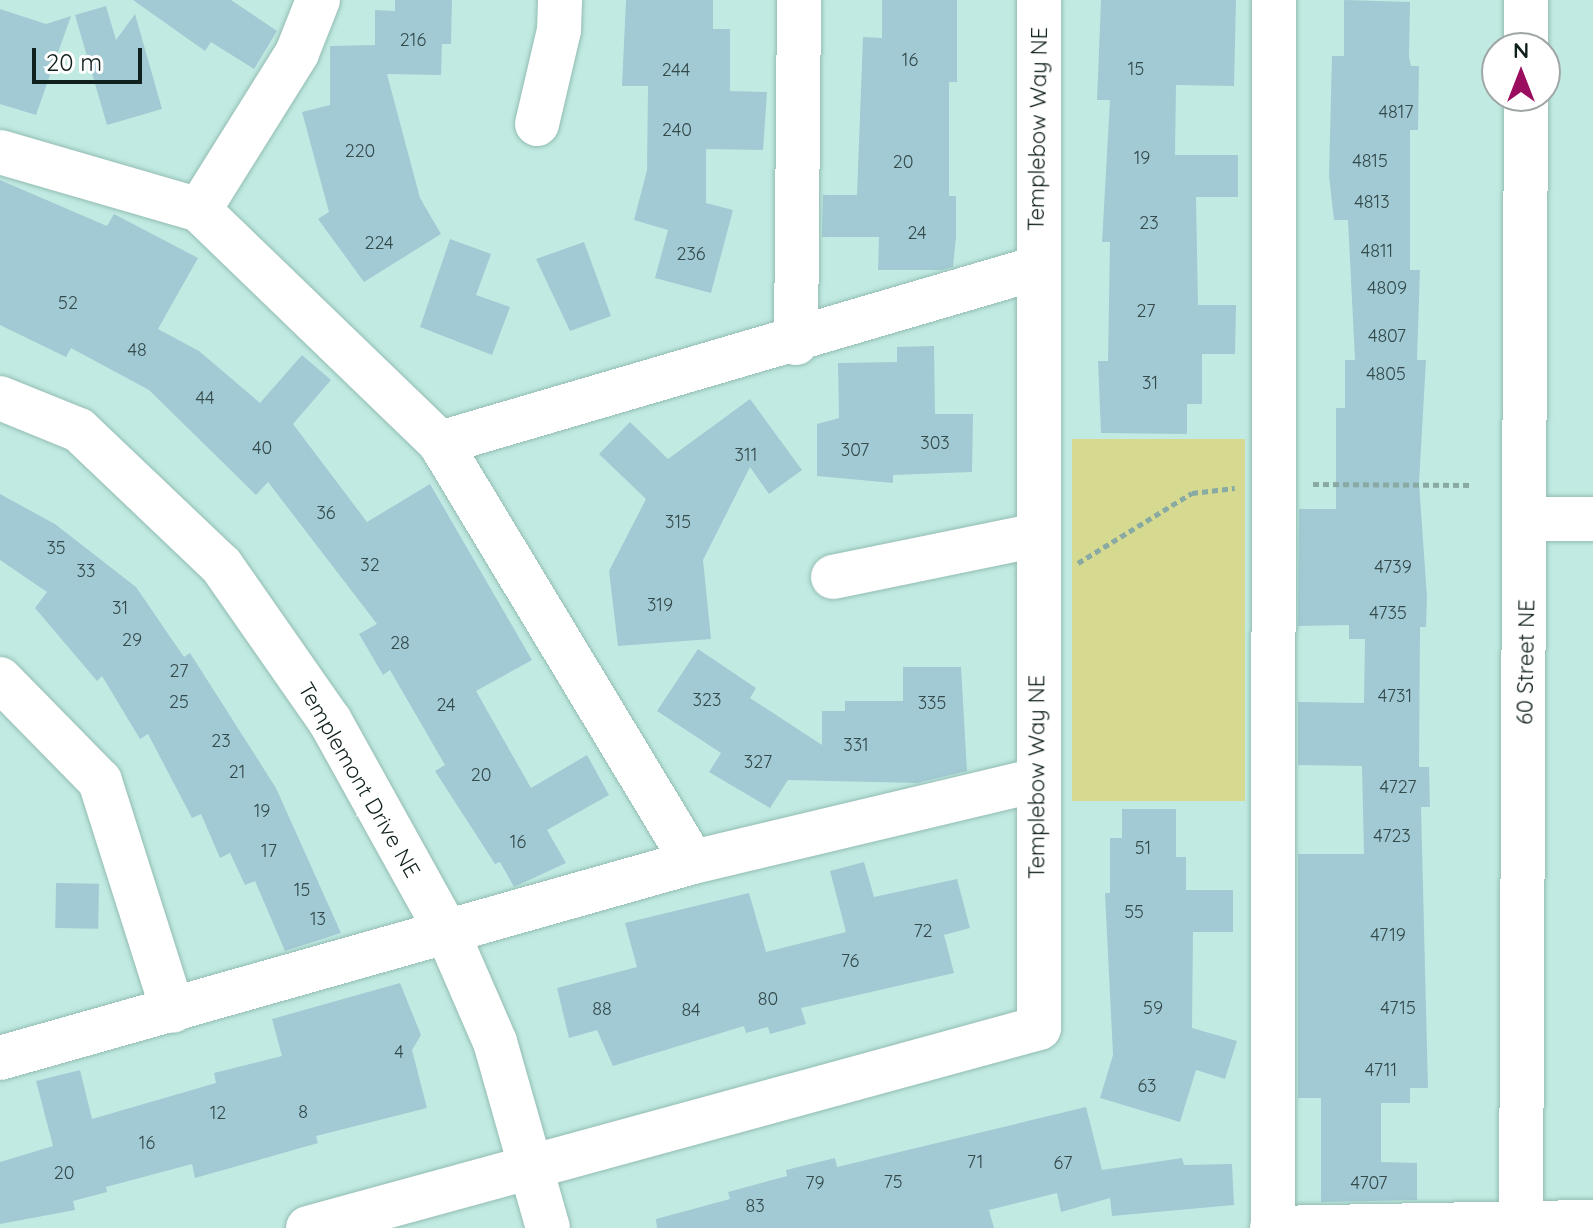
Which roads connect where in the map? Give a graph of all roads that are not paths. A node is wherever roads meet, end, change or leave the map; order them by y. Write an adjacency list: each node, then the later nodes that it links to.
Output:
1 (318, 0): 11 (street)
2 (560, 0): 9 (street)
3 (799, 0): 13 (street)
4 (1039, 0): 12 (street, Templebow Way NE)
5 (1274, 0): 31 (street)
6 (1526, 0): 7 (street)
7 (1526, 32)
8 (1526, 112): 16 (street, 60 Street NE)
9 (537, 124)
10 (0, 152): 11 (street)
11 (199, 210): 15 (street)
12 (1037, 268): 13 (street); 18 (street, Templebow Way NE)
13 (796, 343): 15 (street)
14 (0, 398): 23 (street, Templemont Drive NE)
15 (440, 443): 22 (street)
16 (1528, 519): 17 (street); 28 (street, 60 Street NE)
17 (1593, 519)
18 (1037, 535): 19 (street); 21 (street, Templebow Way NE)
19 (833, 577)
20 (0, 679): 24 (street)
21 (1036, 780): 22 (street); 26 (street, Templebow Way NE)
22 (693, 862): 23 (street)
23 (448, 934): 24 (street); 26 (street, Templemont Drive NE)
24 (173, 1011): 25 (street)
25 (0, 1058)
26 (533, 1170): 29 (street); 30 (street, Templemont Drive NE)
27 (1593, 1222): 28 (street)
28 (1520, 1226): 31 (street)
29 (308, 1228)
30 (548, 1228)
31 (1272, 1228)

